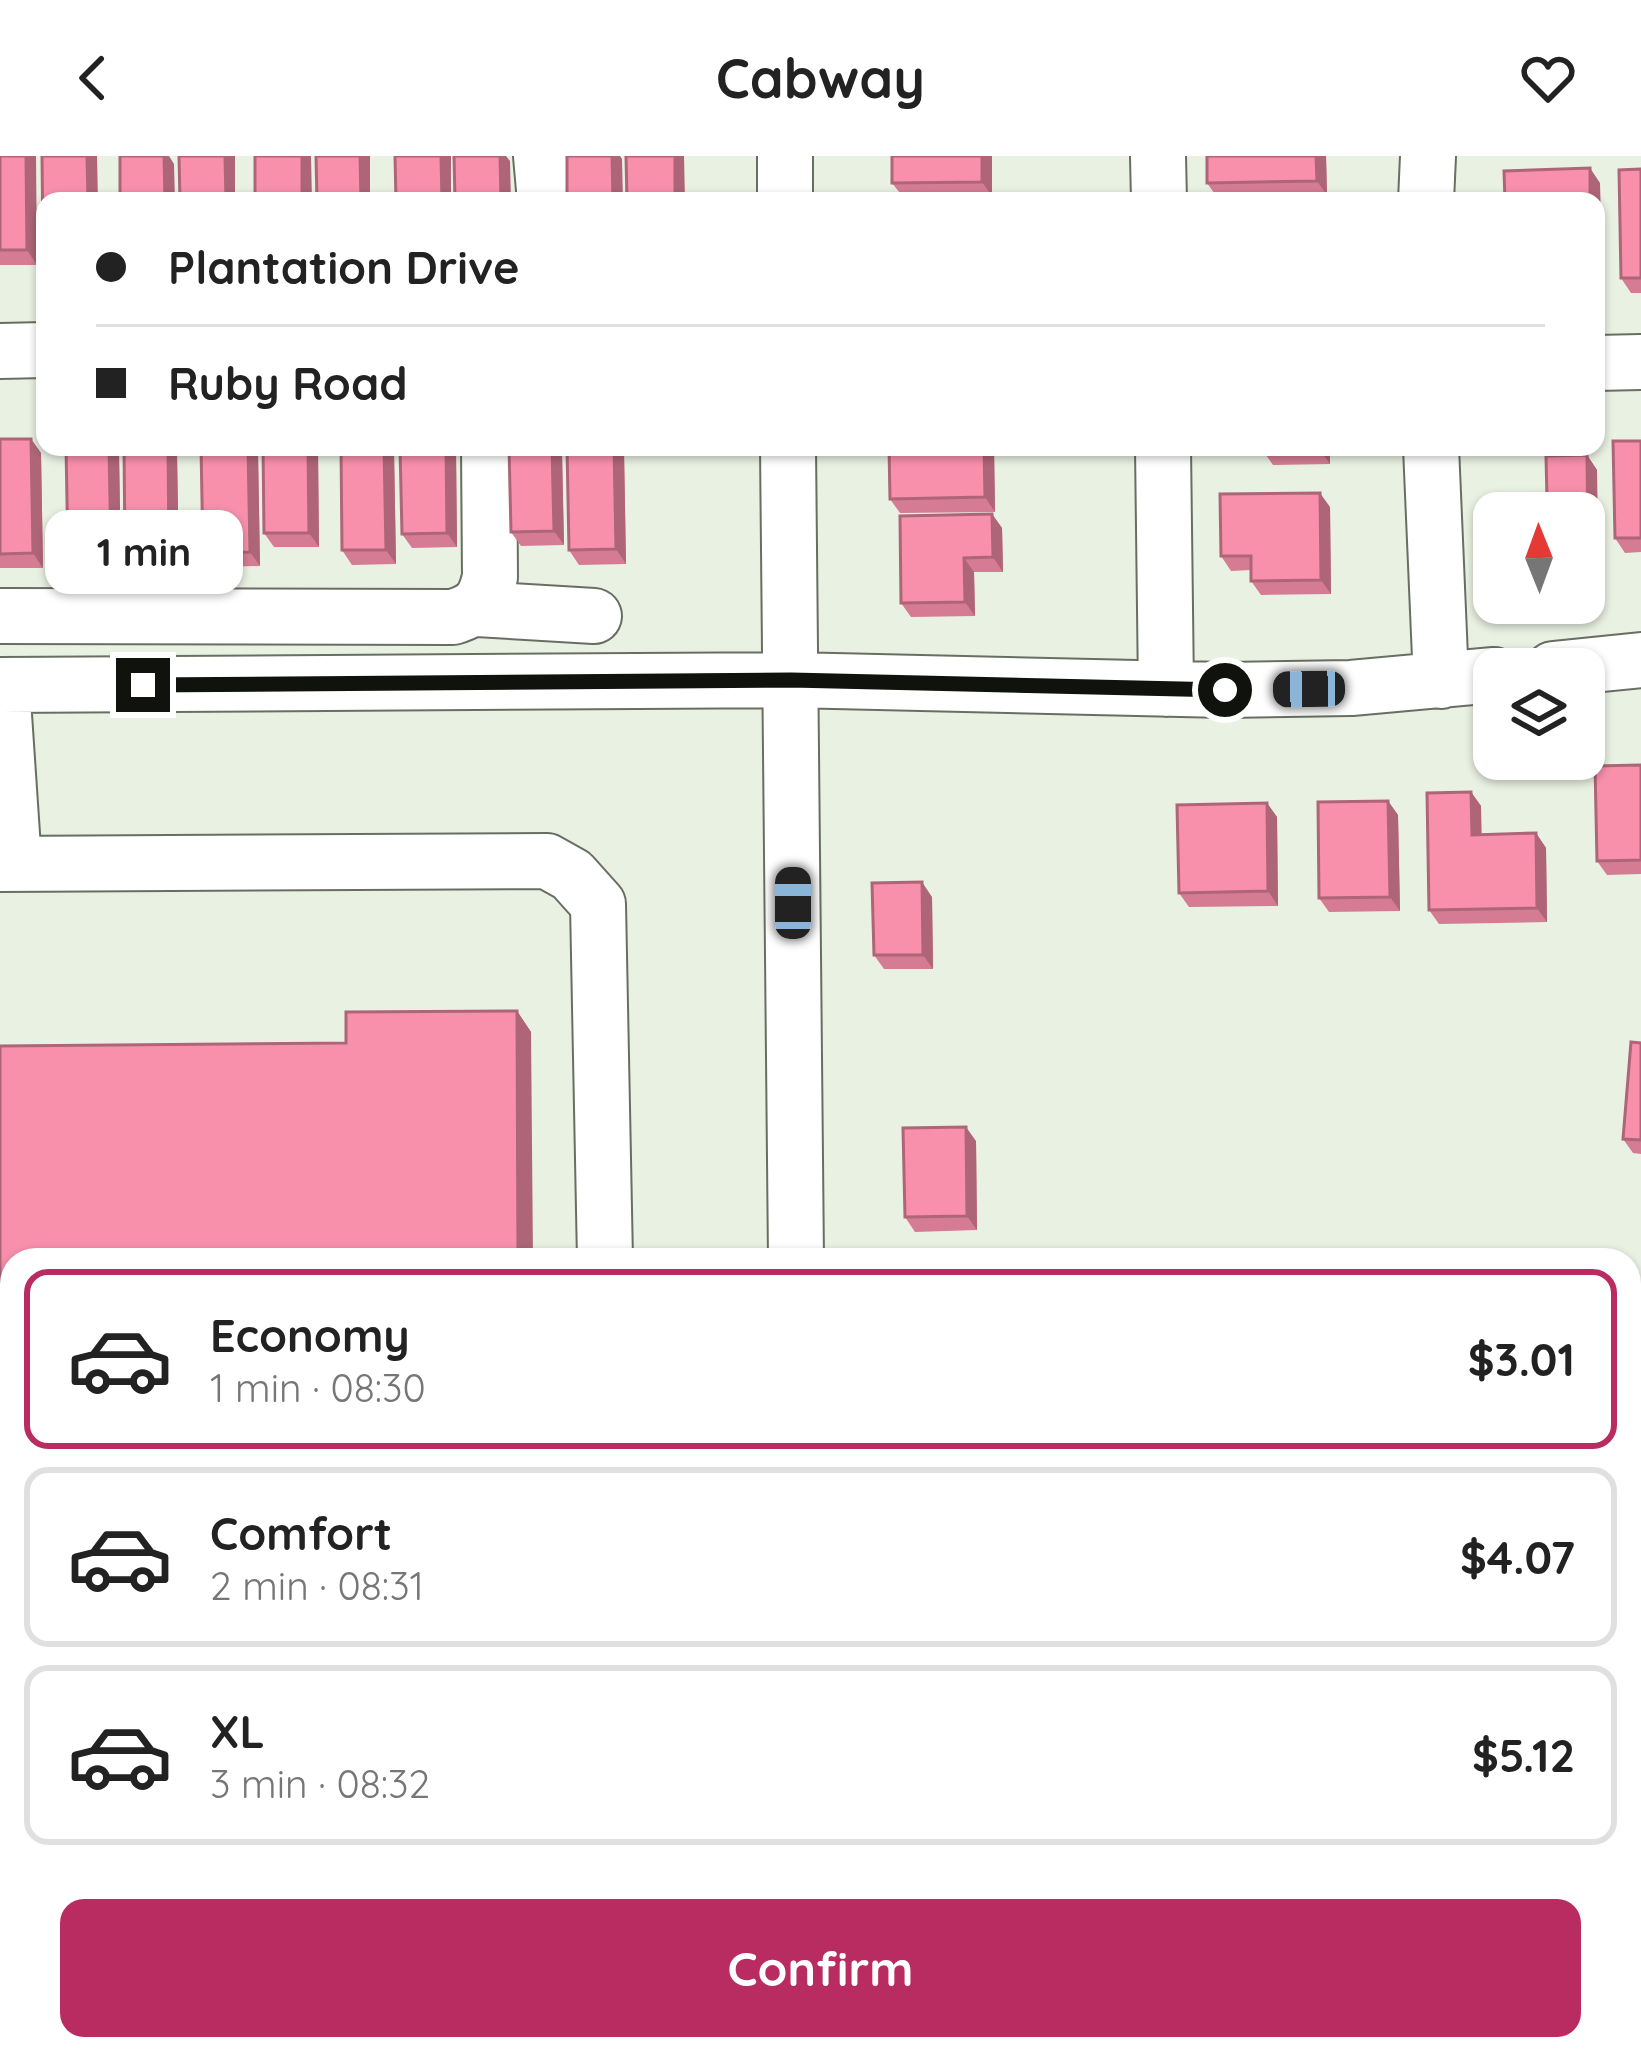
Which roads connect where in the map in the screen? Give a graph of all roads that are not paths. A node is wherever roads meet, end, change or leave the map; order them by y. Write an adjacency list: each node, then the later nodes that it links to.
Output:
1 (541, 156): 5 (street)
2 (784, 156): 6 (street)
3 (1158, 156): 7 (street)
4 (1428, 156): 8 (street)
5 (544, 192)
6 (785, 192)
7 (1160, 192)
8 (1426, 192)
9 (36, 350): 10 (street)
10 (0, 351)
11 (1641, 362): 12 (street)
12 (1605, 363)
13 (489, 456): 17 (street)
14 (788, 456): 23 (street)
15 (1163, 456): 25 (street)
16 (1432, 456): 22 (street)
17 (477, 609): 18 (street); 19 (street)
18 (0, 616)
19 (594, 616)
20 (1641, 660): 21 (street)
21 (1605, 664)
22 (1468, 678): 25 (street)
23 (791, 680): 24 (street); 25 (street); 28 (street)
24 (1, 685): 26 (street)
25 (1166, 689)
26 (7, 864): 27 (street)
27 (604, 1248)
28 (796, 1248)

